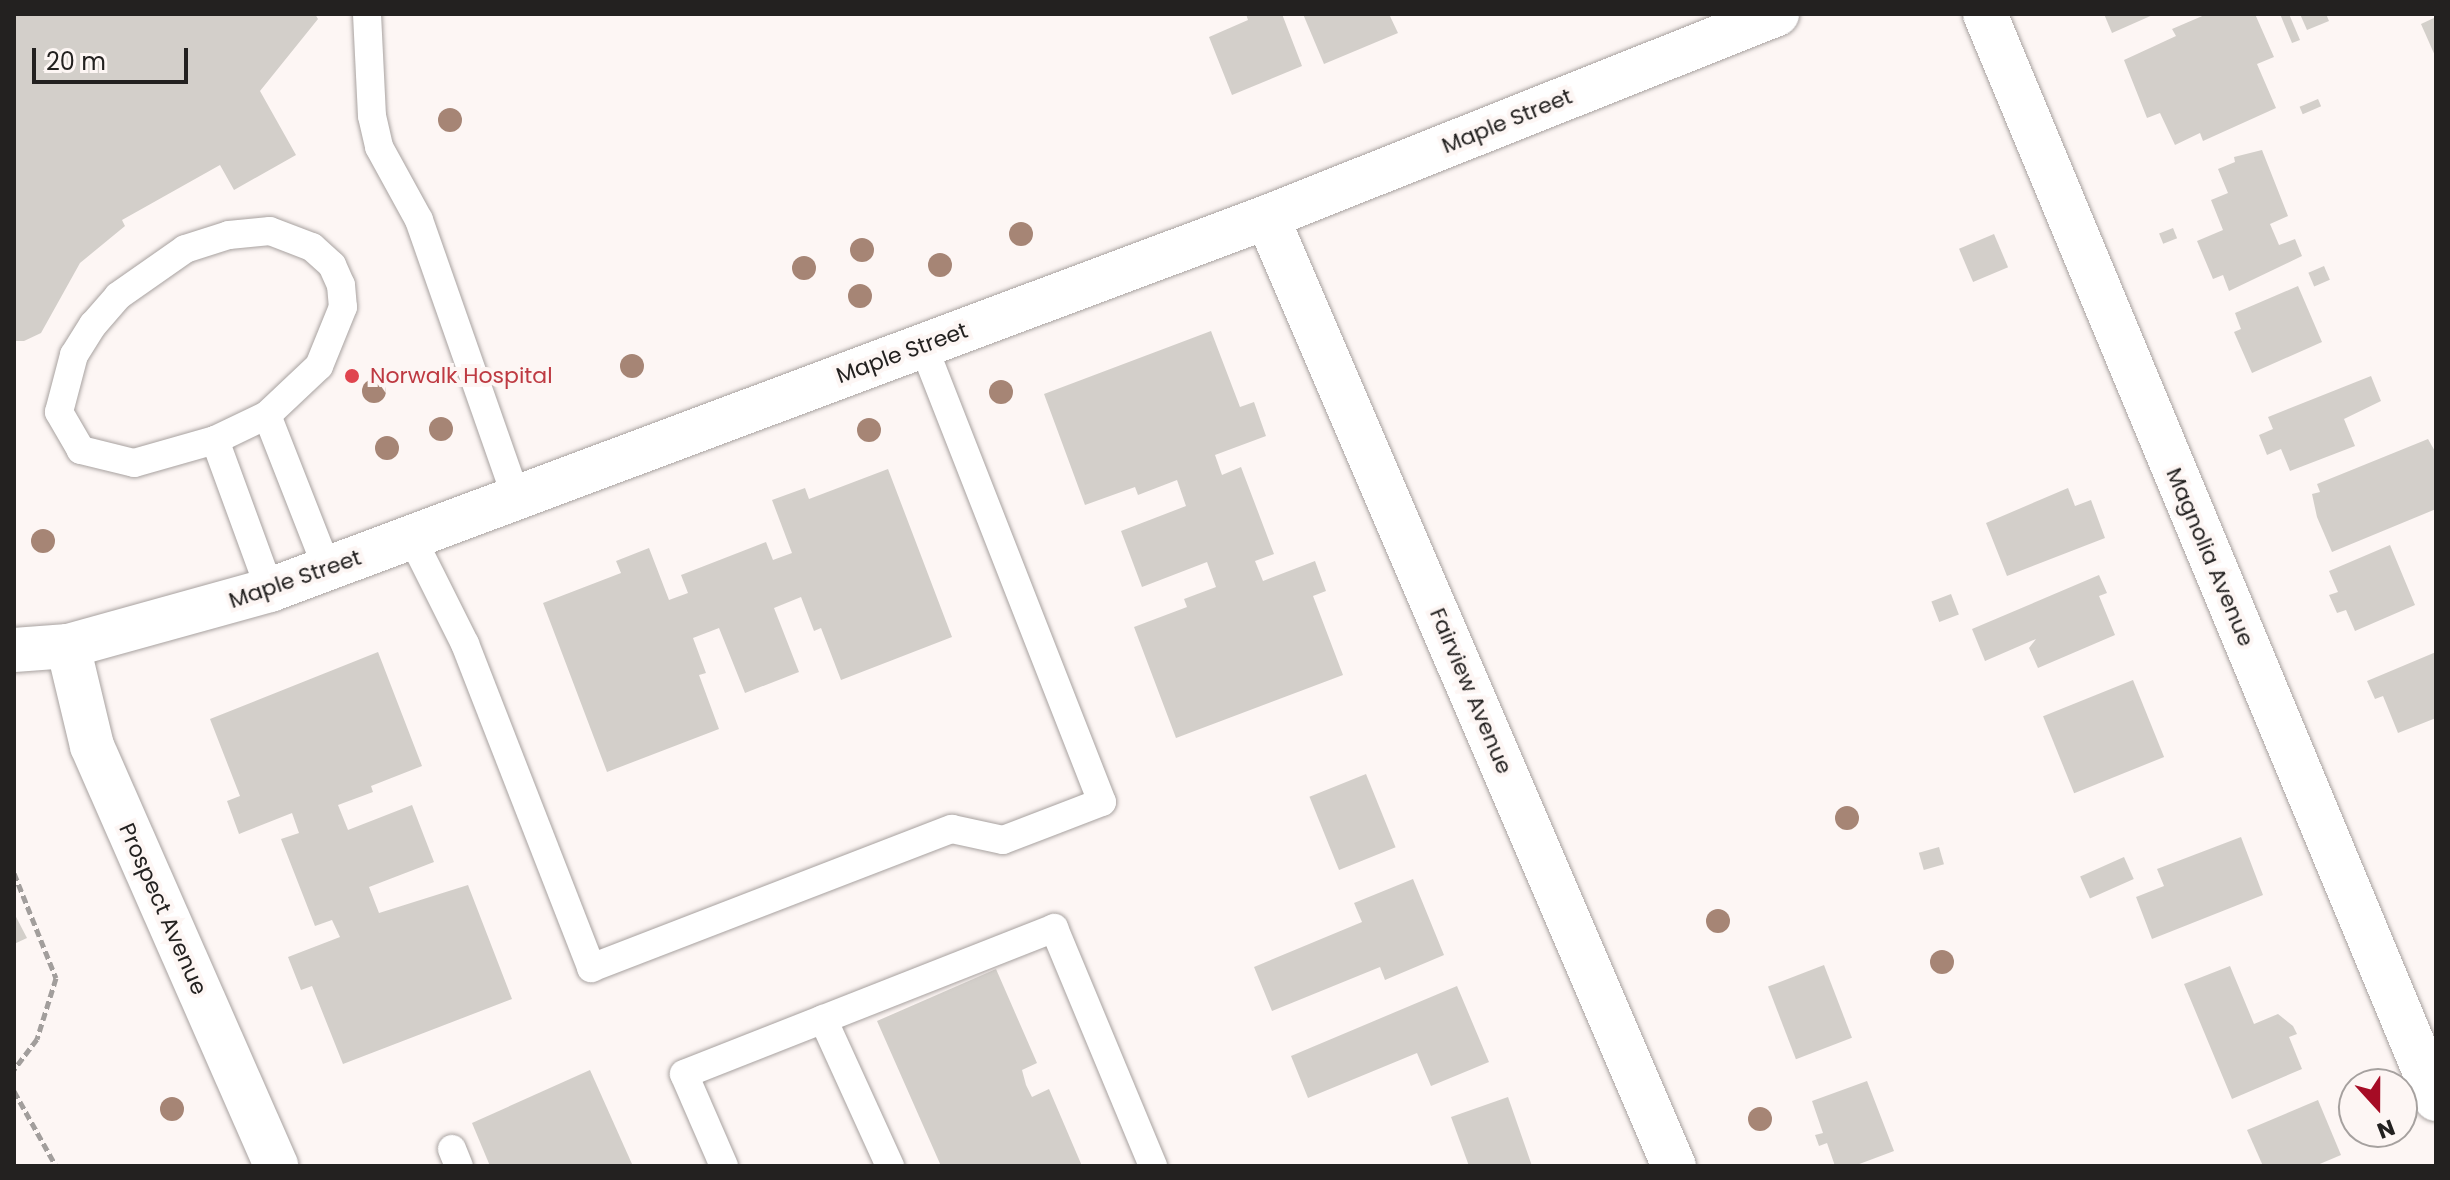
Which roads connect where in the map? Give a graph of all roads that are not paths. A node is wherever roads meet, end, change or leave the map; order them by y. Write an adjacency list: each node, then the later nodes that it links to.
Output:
1 (367, 14): 8 (lane)
2 (1777, 14): 4 (street, Maple Street)
3 (1985, 14): 15 (street, Magnolia Avenue)
4 (1267, 217): 5 (street, Maple Street); 20 (street, Fairview Avenue)
5 (923, 345): 8 (street, Maple Street); 9 (lane)
6 (267, 415): 7 (lane); 7 (lane); 10 (lane)
7 (215, 440): 11 (lane)
8 (516, 497): 9 (street, Maple Street)
9 (411, 536): 10 (street, Maple Street)
10 (327, 568): 11 (street, Maple Street)
11 (270, 590): 12 (street, Maple Street)
12 (68, 646): 13 (street, Maple Street); 16 (street, Prospect Avenue)
13 (14, 650)
14 (823, 1019): 17 (lane); 18 (lane); 19 (lane)
15 (2436, 1099)
16 (276, 1166)
17 (724, 1166)
18 (890, 1166)
19 (1153, 1166)
20 (1674, 1166)

